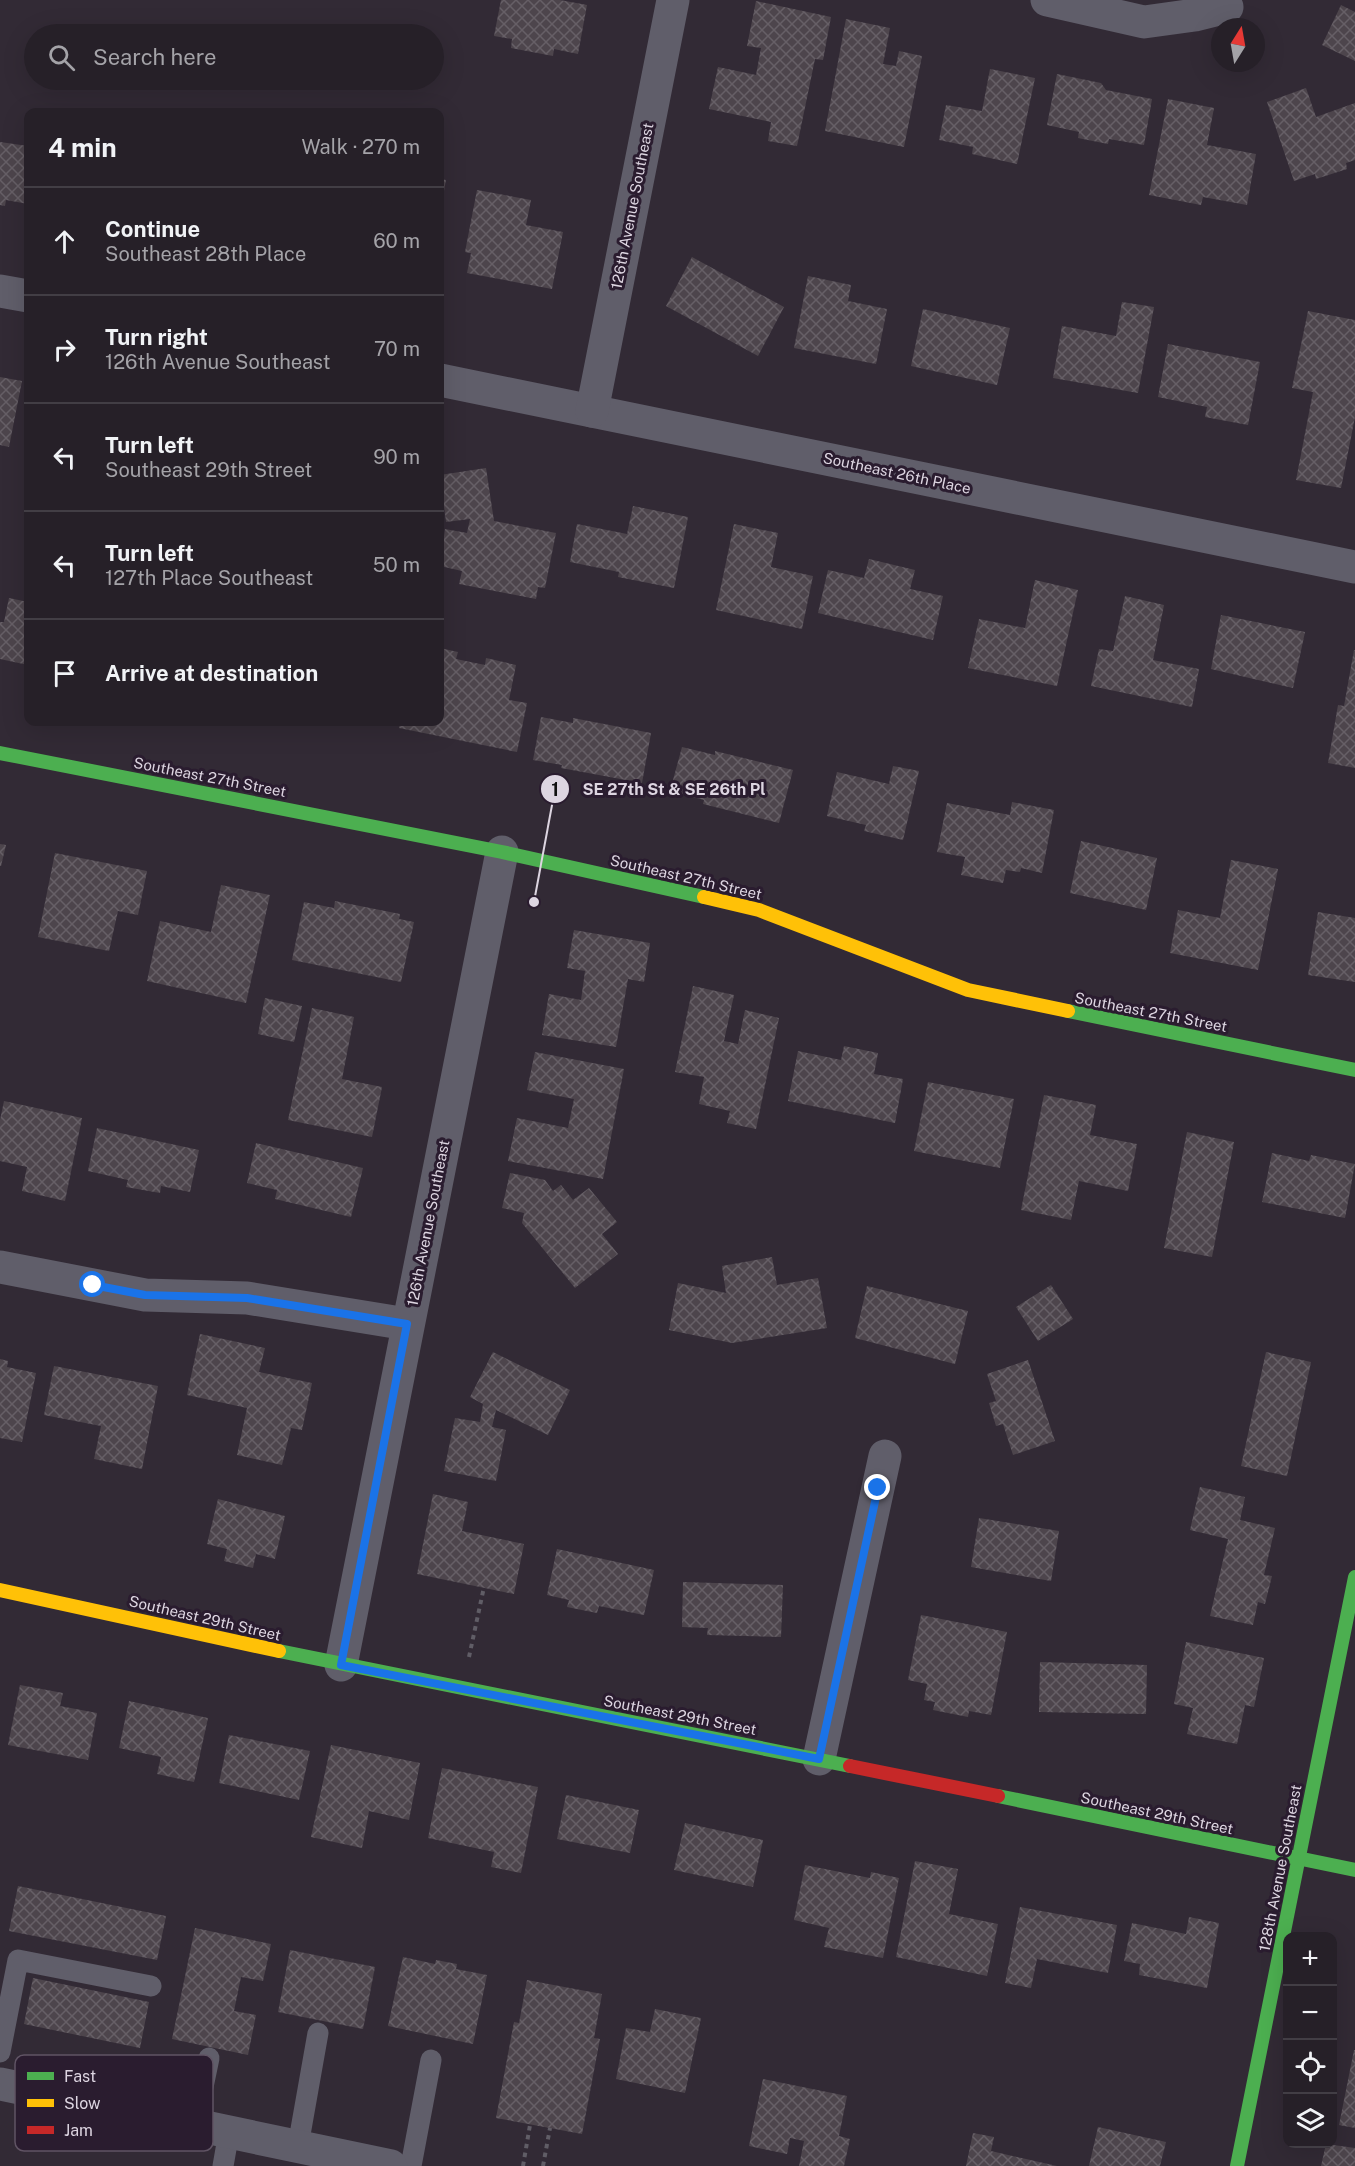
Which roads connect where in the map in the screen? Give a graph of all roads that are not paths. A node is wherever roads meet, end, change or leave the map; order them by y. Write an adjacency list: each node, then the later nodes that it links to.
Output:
1 (673, 0): 7 (street, 126th Avenue Southeast)
2 (1047, 0): 3 (street)
3 (1227, 7)
4 (0, 291): 5 (street)
5 (24, 295)
6 (444, 381): 7 (street, Southeast 26th Place)
7 (592, 411): 8 (street, Southeast 26th Place)
8 (1355, 567)
9 (0, 753): 10 (street, Southeast 27th Street)
10 (502, 852): 11 (street, Southeast 27th Street); 13 (street, 126th Avenue Southeast)
11 (1355, 1070)
12 (0, 1267): 13 (street)
13 (407, 1324): 17 (street, 126th Avenue Southeast)
14 (885, 1456): 18 (street)
15 (1355, 1577): 19 (street, 128th Avenue Southeast)
16 (0, 1590): 17 (street, Southeast 29th Street)
17 (341, 1665): 18 (street, Southeast 29th Street)
18 (819, 1759): 19 (street, Southeast 29th Street)
19 (1298, 1860): 20 (street, Southeast 29th Street); 34 (street, 128th Avenue Southeast)
20 (1355, 1870)
21 (9, 1959): 22 (lane); 24 (lane)
22 (151, 1986)
23 (318, 2033): 30 (lane)
24 (0, 2052)
25 (431, 2060): 33 (lane)
26 (0, 2084): 27 (street)
27 (15, 2087)
28 (213, 2129): 29 (street)
29 (229, 2132): 30 (street); 31 (lane)
30 (298, 2146): 32 (street)
31 (223, 2166)
32 (391, 2166)
33 (411, 2166)
34 (1237, 2166)

